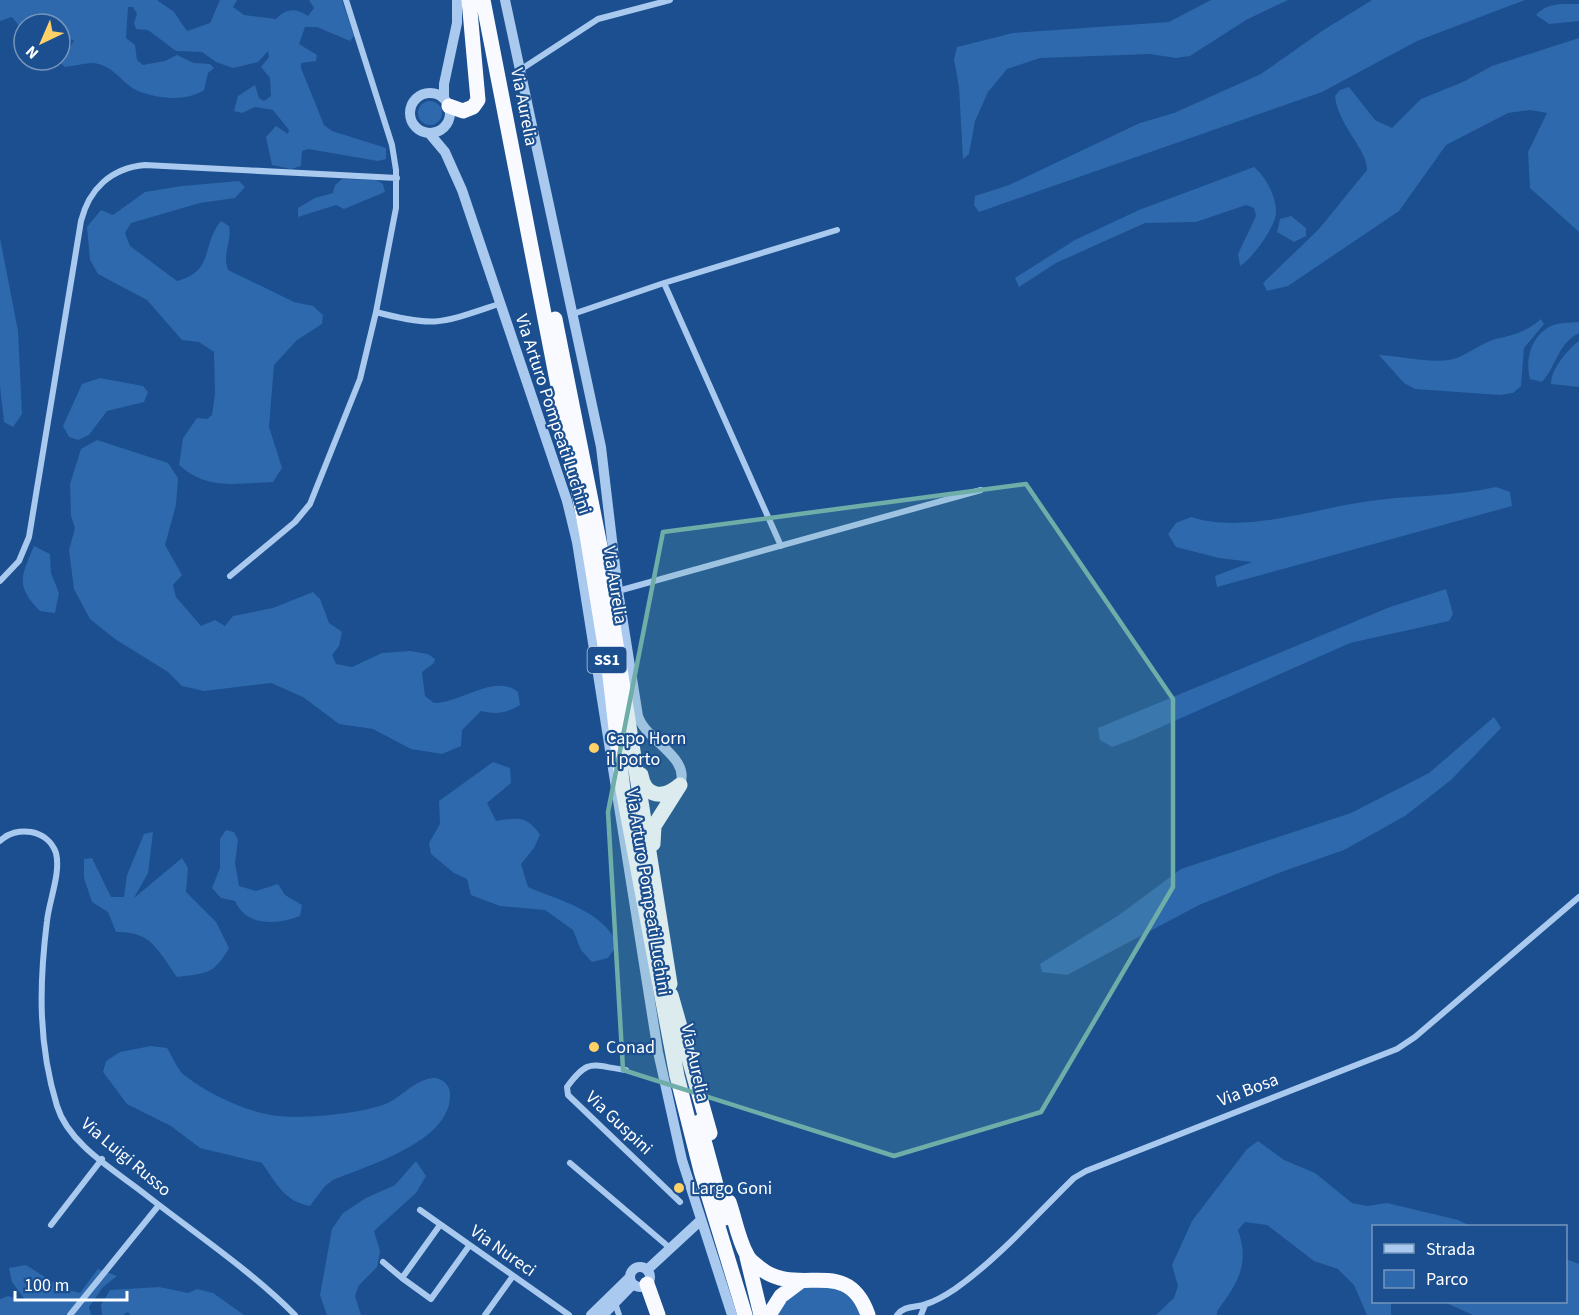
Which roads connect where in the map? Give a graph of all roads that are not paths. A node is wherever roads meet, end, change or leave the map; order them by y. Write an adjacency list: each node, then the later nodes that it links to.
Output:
1 (346, 0): 16 (street)
2 (458, 0): 9 (street)
3 (469, 0): 12 (highway)
4 (483, 0): 61 (highway, Via Aurelia / SS1)
5 (493, 0): 27 (highway, Via Aurelia / SS1)
6 (506, 0): 10 (street)
7 (670, 0): 8 (street)
8 (645, 2): 10 (street)
9 (453, 51): 11 (street); 12 (street)
10 (520, 70): 21 (street)
11 (425, 94): 12 (street); 14 (street)
12 (446, 102): 13 (street)
13 (446, 125): 14 (street); 15 (street, Via Arturo Pompeati Luchini)
14 (429, 133): 15 (street, Via Arturo Pompeati Luchini)
15 (451, 163): 19 (street, Via Arturo Pompeati Luchini)
16 (397, 178): 20 (street); 25 (street)
17 (837, 230): 18 (street)
18 (664, 283): 21 (street); 23 (street)
19 (499, 304): 20 (street); 39 (street, Via Arturo Pompeati Luchini)
20 (376, 312): 24 (street)
21 (573, 314): 26 (street)
22 (981, 490): 23 (street)
23 (780, 546): 26 (street)
24 (230, 576)
25 (0, 581)
26 (618, 591): 28 (street)
27 (627, 722): 28 (highway); 31 (highway, Via Aurelia / SS1)
28 (680, 785): 31 (highway)
29 (0, 841): 34 (street, Via Luigi Russo)
30 (1579, 897): 51 (street, Via Bosa)
31 (656, 907): 32 (highway, Via Aurelia / SS1)
32 (672, 995): 44 (highway); 62 (highway, Via Aurelia / SS1)
33 (626, 1070): 36 (street, Via Guspini)
34 (102, 1160): 37 (street, Via Luigi Russo); 40 (street)
35 (570, 1163): 43 (street)
36 (680, 1202)
37 (159, 1205): 52 (street); 53 (street, Via Luigi Russo)
38 (420, 1210): 41 (street, Via Nureci)
39 (701, 1220): 43 (street); 60 (street, Via Arturo Pompeati Luchini)
40 (51, 1225)
41 (440, 1225): 42 (street, Via Nureci); 47 (street)
42 (469, 1246): 46 (street, Via Nureci); 47 (street)
43 (670, 1248): 48 (street)
44 (747, 1256): 49 (highway); 63 (highway)
45 (383, 1262): 47 (street)
46 (513, 1276): 54 (street); 55 (street, Via Nureci)
47 (402, 1278)
48 (639, 1279): 50 (street); 56 (street); 59 (highway)
49 (801, 1281): 64 (highway); 65 (highway)
50 (615, 1303): 57 (street); 58 (street)
51 (925, 1305): 66 (street, Via Bosa); 67 (street)
52 (70, 1315)
53 (295, 1315)
54 (485, 1315)
55 (569, 1315)
56 (591, 1315)
57 (603, 1315)
58 (619, 1315)
59 (658, 1315)
60 (732, 1315)
61 (745, 1315)
62 (756, 1315)
63 (761, 1315)
64 (769, 1315)
65 (868, 1315)
66 (897, 1315)
67 (921, 1315)

